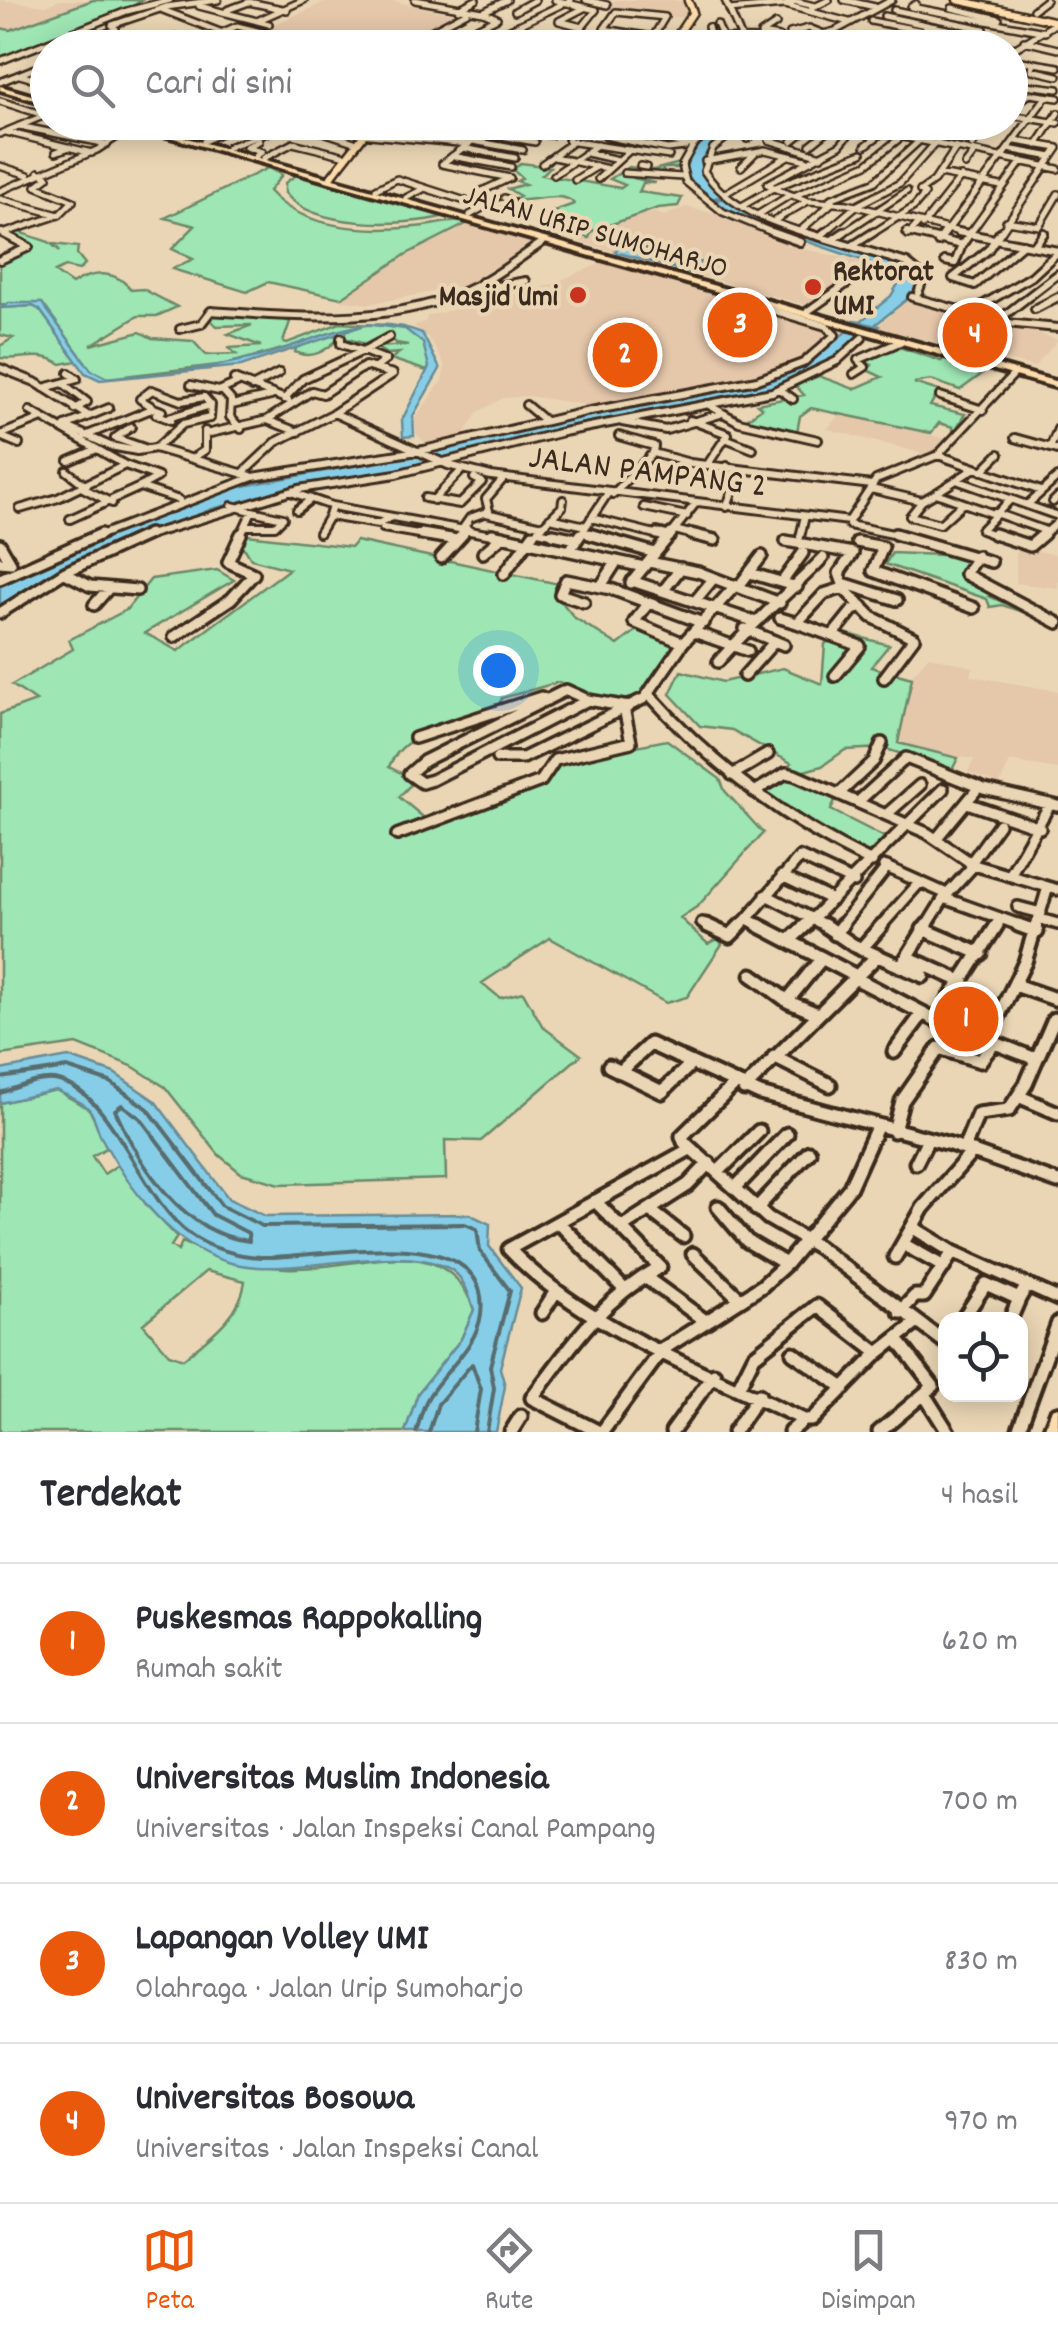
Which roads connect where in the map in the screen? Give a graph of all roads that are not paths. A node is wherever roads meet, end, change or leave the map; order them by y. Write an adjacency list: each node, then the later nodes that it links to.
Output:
1 (170, 0): 71 (street)
2 (218, 0): 19 (street)
3 (272, 0): 26 (street)
4 (304, 0): 39 (street)
5 (415, 0): 27 (street)
6 (439, 0): 27 (street)
7 (460, 0): 31 (street)
8 (476, 0): 37 (street)
9 (506, 0): 33 (street)
10 (535, 0): 32 (street)
11 (556, 0): 20 (street)
12 (687, 0): 81 (main road)
13 (725, 0): 40 (street)
14 (845, 0): 34 (street); 42 (street)
15 (895, 0): 29 (street); 34 (street)
16 (926, 0): 29 (street)
17 (961, 0): 35 (street); 60 (main road)
18 (1047, 0): 23 (street); 44 (street)
19 (207, 1): 25 (street)
20 (569, 1): 28 (street); 69 (street)
21 (827, 1): 24 (street)
22 (790, 2): 24 (street); 40 (street); 41 (street)
23 (1058, 2)
24 (816, 3): 41 (street)
25 (192, 4): 36 (street); 45 (street)
26 (262, 4): 39 (street); 45 (street)
27 (431, 4): 31 (street)
28 (586, 4): 30 (street); 66 (street); 66 (street)
29 (916, 4): 52 (street)
30 (607, 5)
31 (446, 6): 37 (street)
32 (522, 6): 33 (street); 38 (street)
33 (495, 7): 47 (street)
34 (876, 8): 58 (street)
35 (952, 8): 52 (street); 56 (street)
36 (161, 9): 72 (street); 73 (street)
37 (458, 9): 46 (street)
38 (536, 9)
39 (287, 10): 54 (street)
40 (729, 10): 84 (street)
41 (805, 10): 55 (street)
42 (825, 10)
43 (894, 10): 52 (street)
44 (1034, 10)
45 (224, 11): 54 (street)
46 (468, 12): 47 (street); 74 (street)
47 (483, 12): 75 (street)
48 (626, 13): 50 (street); 78 (street); 79 (street)
49 (1058, 13): 60 (street)
50 (646, 15): 70 (street); 80 (street)
51 (884, 16): 59 (street)
52 (935, 18): 53 (street); 65 (street); 89 (street); 90 (street); 91 (street)
53 (950, 18)
54 (256, 19): 62 (street)
55 (836, 19): 58 (street); 61 (street)
56 (999, 19)
57 (871, 21): 68 (street)
58 (849, 22): 86 (street)
59 (913, 22): 68 (street); 88 (street)
60 (1056, 22): 93 (street)
61 (823, 23)
62 (269, 24)
63 (717, 24): 83 (street)
64 (776, 24): 85 (street)
65 (1013, 26): 92 (street); 93 (street)
66 (582, 27): 77 (street)
67 (708, 27): 82 (street)
68 (905, 28): 87 (street)
69 (514, 29): 76 (street)
70 (659, 29)
71 (79, 30)
72 (113, 30)
73 (215, 30)
74 (434, 30)
75 (474, 30)
76 (518, 30)
77 (582, 30)
78 (608, 30)
79 (613, 30)
80 (633, 30)
81 (680, 30)
82 (709, 30)
83 (720, 30)
84 (738, 30)
85 (768, 30)
86 (829, 30)
87 (916, 30)
88 (920, 30)
89 (922, 30)
90 (956, 30)
91 (967, 30)
92 (1007, 30)
93 (1045, 32): 94 (street)
94 (1028, 39)
95 (1028, 42): 97 (street)
96 (30, 49): 98 (street)
97 (1058, 50)
98 (4, 59): 101 (street)
99 (1028, 63): 100 (street)
100 (1034, 64): 102 (street); 105 (street)
101 (30, 65)
102 (1058, 67)
103 (30, 70): 104 (street)
104 (17, 75): 106 (street); 107 (street)
105 (1058, 76)
106 (30, 78)
107 (0, 85): 110 (highway)
108 (1028, 86): 109 (street)
109 (1058, 90)
110 (30, 92)
111 (1046, 96): 112 (street); 113 (street); 117 (street)
112 (1028, 97)
113 (1058, 98)
114 (0, 101): 115 (street)
115 (30, 110)
116 (1056, 117): 117 (street); 160 (street)
117 (1028, 118)
118 (30, 122): 119 (street)
119 (19, 126): 120 (street); 121 (street)
120 (30, 128)
121 (3, 133): 122 (street)
122 (30, 138)
123 (39, 140): 161 (street)
124 (87, 140): 154 (street)
125 (112, 140): 154 (street)
126 (193, 140): 168 (highway, JALAN URIP SUMOHARJO)
127 (200, 140): 168 (highway, JALAN URIP SUMOHARJO)
128 (259, 140): 168 (street)
129 (348, 140): 151 (street)
130 (356, 140): 206 (main road)
131 (442, 140): 155 (street)
132 (473, 140): 155 (street)
133 (525, 140): 152 (street)
134 (565, 140): 149 (street)
135 (641, 140): 172 (street)
136 (645, 140): 163 (street)
137 (696, 140): 163 (street)
138 (721, 140): 188 (street)
139 (768, 140): 179 (street)
140 (816, 140): 156 (street)
141 (844, 140): 157 (street)
142 (873, 140): 169 (street)
143 (897, 140): 221 (street)
144 (908, 140): 153 (street)
145 (939, 140): 158 (street)
146 (963, 140): 159 (street)
147 (979, 140): 159 (street)
148 (260, 141): 180 (street)
149 (571, 141): 162 (street); 181 (street)
150 (1016, 141): 160 (street); 166 (street)
151 (354, 142): 175 (main road)
152 (535, 142)
153 (918, 142): 158 (street); 229 (street)
154 (107, 144): 171 (street)
155 (468, 144): 167 (street); 177 (street); 185 (street)
156 (811, 144)
157 (840, 145): 169 (street); 179 (street)
158 (936, 145): 164 (street); 232 (street)
159 (975, 145): 164 (street); 183 (street); 193 (street)
160 (1037, 145): 165 (street)
161 (70, 146): 170 (street); 171 (street)
162 (597, 146): 172 (street); 174 (street)
163 (688, 146): 209 (street)
164 (956, 148): 204 (street)
165 (1058, 148): 184 (street)
166 (1008, 149): 183 (street); 184 (street)
167 (522, 150)
168 (235, 151): 180 (highway, JALAN URIP SUMOHARJO); 257 (highway, JALAN URIP SUMOHARJO)
169 (859, 151): 214 (street)
170 (56, 152)
171 (92, 152): 202 (street)
172 (628, 152): 182 (street); 186 (street)
173 (755, 153): 176 (street); 188 (street); 199 (street)
174 (587, 154): 186 (street); 190 (street)
175 (342, 155): 180 (street); 206 (main road)
176 (790, 155): 187 (street); 222 (street)
177 (452, 156): 191 (street); 198 (street)
178 (669, 156): 182 (street)
179 (822, 156): 187 (street)
180 (260, 157): 206 (highway, JALAN URIP SUMOHARJO)
181 (554, 157): 190 (street); 192 (street)
182 (650, 157): 196 (street)
183 (1002, 157): 189 (street); 212 (street)
184 (1052, 157): 197 (street)
185 (515, 158)
186 (618, 160): 201 (street)
187 (806, 160): 214 (street)
188 (705, 161): 222 (street)
189 (1022, 161): 197 (street); 213 (street)
190 (574, 162): 195 (street); 207 (street)
191 (442, 164): 219 (street)
192 (542, 164)
193 (965, 164)
194 (0, 166): 205 (street)
195 (596, 166): 201 (street); 211 (street)
196 (642, 166)
197 (1045, 166): 200 (street); 241 (street)
198 (511, 167)
199 (740, 167)
200 (1058, 168)
201 (608, 169): 210 (street)
202 (38, 172): 205 (street); 235 (street)
203 (624, 173): 209 (street)
204 (940, 174): 208 (street); 238 (street)
205 (28, 176): 218 (street)
206 (328, 176): 215 (highway, JALAN URIP SUMOHARJO)
207 (554, 176)
208 (961, 177): 212 (street); 243 (street)
209 (682, 178): 228 (street)
210 (598, 179)
211 (576, 180)
212 (981, 182): 213 (street); 245 (street)
213 (1001, 186): 249 (street)
214 (774, 188): 221 (street); 231 (street)
215 (376, 189): 216 (street); 223 (highway, JALAN URIP SUMOHARJO)
216 (422, 189): 223 (street); 226 (street)
217 (907, 190): 233 (street)
218 (0, 191)
219 (482, 191)
220 (1058, 194): 237 (street)
221 (792, 195): 227 (street); 234 (street)
222 (725, 196): 228 (street); 231 (street)
223 (406, 198): 236 (highway, JALAN URIP SUMOHARJO)
224 (504, 198): 230 (street)
225 (0, 199): 235 (street)
226 (461, 200): 230 (street)
227 (808, 201): 229 (street); 240 (street)
228 (706, 202): 258 (street)
229 (831, 202): 232 (street); 247 (street)
230 (486, 206): 236 (street)
231 (742, 206): 234 (street)
232 (856, 206): 233 (street); 253 (street)
233 (876, 212): 238 (street); 256 (street)
234 (759, 214): 240 (street)
235 (60, 215): 246 (street)
236 (470, 215): 264 (highway, JALAN URIP SUMOHARJO)
237 (1044, 215): 239 (street); 241 (street)
238 (894, 218): 243 (street); 244 (street)
239 (1058, 218)
240 (775, 220): 247 (street)
241 (1006, 221): 255 (street)
242 (0, 224): 246 (street)
243 (921, 224): 245 (street); 250 (street)
244 (883, 226): 248 (street); 250 (street)
245 (946, 228): 249 (street); 259 (street)
246 (18, 229): 252 (street)
247 (801, 230): 253 (street)
248 (874, 231): 254 (street); 262 (street)
249 (970, 232): 255 (street); 261 (street)
250 (905, 234): 259 (street)
251 (1044, 234): 263 (street)
252 (3, 235): 267 (street)
253 (820, 236): 256 (street)
254 (888, 236)
255 (995, 237): 260 (street); 260 (street)
256 (832, 240): 262 (street)
257 (543, 242): 264 (highway, JALAN URIP SUMOHARJO); 273 (street)
258 (800, 242)
259 (941, 243): 261 (street)
260 (1023, 244): 263 (street)
261 (962, 245): 269 (street)
262 (852, 246): 277 (street)
263 (1034, 246): 266 (street)
264 (579, 249): 280 (highway, JALAN URIP SUMOHARJO)
265 (0, 250): 267 (street)
266 (1058, 252): 279 (street)
267 (13, 255): 268 (street)
268 (0, 260)
269 (944, 262)
270 (1058, 274): 281 (street)
271 (852, 280): 280 (street)
272 (526, 281): 273 (street)
273 (482, 282): 284 (street)
274 (1058, 298): 276 (street)
275 (738, 300): 280 (street)
276 (1048, 302): 278 (street)
277 (953, 306): 279 (street); 282 (street)
278 (1035, 309)
279 (974, 310): 281 (street)
280 (799, 313): 285 (highway, JALAN URIP SUMOHARJO); 332 (street)
281 (1001, 318): 282 (street)
282 (1042, 324): 283 (street)
283 (1058, 325)
284 (180, 329)
285 (871, 334): 288 (highway, JALAN URIP SUMOHARJO); 292 (highway, JALAN URIP SUMOHARJO); 305 (street)
286 (389, 337): 289 (street)
287 (342, 338): 291 (street)
288 (902, 340): 292 (highway, JALAN URIP SUMOHARJO); 298 (street)
289 (379, 343): 290 (street); 291 (street)
290 (395, 347)
291 (364, 351): 294 (street); 311 (street)
292 (962, 356): 295 (highway, JALAN URIP SUMOHARJO); 299 (highway, JALAN URIP SUMOHARJO)
293 (0, 368): 303 (street)
294 (375, 368): 307 (street); 312 (street)
295 (1015, 372): 299 (highway, JALAN URIP SUMOHARJO); 321 (street)
296 (69, 373): 301 (street)
297 (279, 373): 304 (street)
298 (854, 374)
299 (1034, 376): 300 (highway)
300 (1057, 382)
301 (64, 384): 303 (street); 320 (street)
302 (191, 385): 306 (street)
303 (44, 388): 320 (street)
304 (250, 388): 306 (street); 308 (street)
305 (779, 389): 310 (street); 313 (street)
306 (222, 390): 315 (street)
307 (323, 394): 311 (street); 312 (street)
308 (271, 396): 311 (street); 315 (street)
309 (940, 396): 321 (street)
310 (793, 399)
311 (285, 403): 328 (street)
312 (350, 404): 319 (street); 323 (street)
313 (706, 404): 324 (street); 331 (street)
314 (211, 405): 318 (street); 327 (street); 330 (street)
315 (232, 405): 335 (street)
316 (526, 405): 332 (street)
317 (108, 408): 325 (street)
318 (154, 408): 327 (street); 341 (street)
319 (367, 408)
320 (76, 409): 325 (street)
321 (983, 410): 355 (street)
322 (30, 411): 326 (street)
323 (334, 413): 338 (street); 352 (street, JALAN PAMPANG 2)
324 (720, 414): 329 (street); 345 (street)
325 (89, 416): 341 (street)
326 (40, 418): 340 (street); 351 (street)
327 (168, 418): 333 (street)
328 (266, 420): 335 (street); 338 (street)
329 (690, 420): 336 (street); 343 (street)
330 (198, 421): 333 (street); 339 (street)
331 (617, 421): 336 (street); 357 (street)
332 (545, 422): 352 (street)
333 (183, 424): 348 (street)
334 (130, 427): 348 (street)
335 (241, 429): 339 (street)
336 (656, 430): 346 (street)
337 (1058, 430): 350 (street)
338 (298, 432): 363 (street)
339 (206, 434): 356 (street)
340 (0, 435): 347 (street)
341 (85, 436): 348 (street)
342 (619, 436): 346 (street)
343 (725, 438): 349 (street); 358 (street)
344 (1015, 438): 350 (street)
345 (818, 440)
346 (644, 443): 353 (street)
347 (19, 444)
348 (151, 449): 356 (street)
349 (753, 449)
350 (1054, 449)
351 (97, 450): 359 (street); 369 (street)
352 (414, 451): 357 (street, JALAN PAMPANG 2); 364 (street)
353 (653, 452): 358 (street); 376 (street)
354 (999, 454): 361 (street)
355 (938, 455): 361 (street); 371 (street)
356 (193, 458): 363 (street)
357 (442, 462): 362 (street, JALAN PAMPANG 2); 373 (street)
358 (708, 464): 360 (street)
359 (125, 465): 369 (street); 370 (street)
360 (727, 466): 368 (street); 371 (street)
361 (979, 469): 367 (street); 372 (street)
362 (460, 472): 362 (street); 366 (street, JALAN PAMPANG 2)
363 (242, 474): 364 (street)
364 (253, 477): 381 (street)
365 (1058, 477): 372 (street)
366 (504, 478): 376 (street, JALAN PAMPANG 2); 394 (street)
367 (959, 481): 375 (street); 379 (street)
368 (721, 486)
369 (85, 487): 384 (street); 391 (street)
370 (140, 487): 381 (street); 384 (street)
371 (872, 487): 382 (street); 403 (street)
372 (1044, 488): 377 (street); 387 (street)
373 (289, 491): 378 (street); 386 (street)
374 (732, 492): 390 (street)
375 (936, 493): 382 (street); 383 (street)
376 (611, 494): 385 (street, JALAN PAMPANG 2); 408 (street)
377 (1056, 496)
378 (311, 499): 388 (street); 392 (street)
379 (1010, 499): 387 (street); 395 (street)
380 (563, 500): 400 (street)
381 (181, 501): 431 (street)
382 (922, 501): 383 (street)
383 (963, 502): 395 (street)
384 (112, 503): 401 (street)
385 (695, 504): 390 (street, JALAN PAMPANG 2); 397 (street)
386 (229, 505): 393 (street); 433 (street)
387 (1027, 505): 402 (street)
388 (332, 506): 396 (street); 399 (street)
389 (644, 508): 397 (street)
390 (727, 508): 398 (street, JALAN PAMPANG 2)
391 (20, 510)
392 (297, 510)
393 (252, 511): 404 (street); 404 (street)
394 (486, 513): 406 (street); 407 (street)
395 (994, 514): 409 (street); 409 (street)
396 (330, 516): 399 (street); 410 (street)
397 (687, 516): 411 (street)
398 (806, 516): 403 (street, JALAN PAMPANG 2); 413 (street)
399 (391, 517): 406 (street)
400 (550, 518): 407 (street); 408 (street)
401 (70, 519)
402 (1058, 519): 409 (street)
403 (849, 523): 418 (street); 425 (street, JALAN PAMPANG 2)
404 (246, 526): 466 (street)
405 (384, 528): 414 (street)
406 (465, 528): 412 (street); 414 (street)
407 (540, 528): 408 (street); 416 (street)
408 (584, 529): 411 (street); 420 (street); 429 (street)
409 (1046, 531)
410 (319, 533)
411 (672, 534): 415 (street); 429 (street)
412 (503, 536): 416 (street); 421 (street)
413 (800, 537)
414 (456, 540): 426 (street)
415 (715, 540)
416 (526, 541): 420 (street); 435 (street)
417 (786, 541): 422 (street)
418 (857, 542): 422 (street); 455 (street)
419 (0, 544): 431 (street)
420 (570, 550): 428 (street)
421 (483, 552)
422 (853, 553): 440 (street)
423 (803, 554): 439 (street)
424 (762, 556): 434 (street)
425 (978, 556): 430 (street, JALAN PAMPANG 2); 462 (street)
426 (441, 558)
427 (823, 558): 443 (street)
428 (616, 561): 429 (street); 441 (street)
429 (649, 561): 432 (street); 438 (street)
430 (991, 562)
431 (10, 564): 437 (street)
432 (681, 568): 436 (street); 447 (street)
433 (65, 573): 444 (street); 457 (street)
434 (750, 573): 439 (street); 442 (street)
435 (504, 574)
436 (714, 578): 442 (street); 449 (street)
437 (0, 579)
438 (632, 582): 446 (street); 447 (street)
439 (782, 582): 443 (street)
440 (843, 585): 448 (street); 454 (street); 461 (street)
441 (601, 586): 446 (street); 450 (street)
442 (738, 586): 451 (street); 456 (street)
443 (797, 587): 451 (street)
444 (109, 588): 445 (street); 453 (street)
445 (137, 590)
446 (621, 592): 452 (street)
447 (663, 592): 449 (street)
448 (897, 600)
449 (695, 601): 456 (street)
450 (584, 602)
451 (780, 603): 459 (street)
452 (648, 604): 460 (street); 467 (street)
453 (94, 606)
454 (863, 607): 465 (street); 473 (street)
455 (974, 608)
456 (716, 609): 459 (street); 460 (street)
457 (0, 612)
458 (780, 618): 461 (street)
459 (753, 621): 463 (street)
460 (703, 623): 464 (street)
461 (797, 623): 465 (street)
462 (1058, 623)
463 (745, 630): 468 (street); 471 (street)
464 (694, 632): 467 (street); 468 (street)
465 (832, 636): 472 (street)
466 (174, 637)
467 (682, 643): 474 (street)
468 (732, 646): 469 (street); 470 (street)
469 (748, 652)
470 (718, 662)
471 (744, 676)
472 (835, 676)
473 (884, 678)
474 (650, 694): 477 (street); 484 (street)
475 (552, 698): 476 (street); 480 (street); 482 (street)
476 (588, 700): 477 (street); 478 (street)
477 (629, 706): 479 (street); 498 (street)
478 (552, 722): 479 (street); 482 (street)
479 (571, 737): 482 (street)
480 (416, 738)
481 (882, 743): 489 (street)
482 (495, 754)
483 (768, 754): 484 (street)
484 (732, 774): 488 (street)
485 (920, 784): 494 (street)
486 (979, 787): 491 (street); 492 (street); 493 (street)
487 (943, 789): 495 (street)
488 (754, 792): 489 (street); 500 (street)
489 (841, 792): 491 (street)
490 (1058, 792): 493 (street)
491 (860, 800): 494 (street)
492 (967, 802): 497 (street); 499 (street)
493 (1054, 805): 497 (street)
494 (887, 814): 495 (street)
495 (907, 824): 499 (street); 500 (street)
496 (999, 824): 501 (street)
497 (1040, 828): 504 (street)
498 (397, 836)
499 (937, 838): 501 (street)
500 (872, 862): 502 (street); 505 (street)
501 (972, 864): 504 (street); 509 (street)
502 (887, 867): 506 (street); 519 (street)
503 (782, 876): 505 (street); 508 (street); 510 (street)
504 (1010, 876): 507 (street)
505 (854, 882): 510 (street)
506 (920, 882): 509 (street); 521 (street)
507 (1053, 888): 515 (street)
508 (766, 895): 512 (street); 513 (street)
509 (946, 896): 514 (street); 518 (street)
510 (832, 900): 512 (street)
511 (1018, 907): 515 (street)
512 (813, 917): 519 (street); 520 (street)
513 (747, 920): 516 (street); 520 (street)
514 (1000, 920): 515 (street); 522 (street)
515 (1039, 921): 517 (street); 530 (street)
516 (702, 922)
517 (1058, 924)
518 (923, 930): 522 (street); 525 (street)
519 (835, 934): 521 (street)
520 (791, 939): 524 (street)
521 (861, 949): 523 (street)
522 (981, 954): 529 (street)
523 (876, 957): 525 (street); 528 (street)
524 (822, 958): 528 (street); 532 (street)
525 (904, 962): 527 (street); 529 (street)
526 (752, 976): 532 (street)
527 (923, 976)
528 (858, 978): 533 (street); 534 (street)
529 (963, 982): 536 (street)
530 (1015, 985): 531 (street); 537 (street)
531 (1058, 1000)
532 (786, 1001): 534 (street)
533 (922, 1013): 536 (street); 538 (street)
534 (818, 1014): 539 (street)
535 (1054, 1019): 540 (street)
536 (936, 1020): 537 (street)
537 (990, 1042): 540 (street); 548 (street)
538 (894, 1052)
539 (774, 1057): 542 (street); 543 (street)
540 (1036, 1059): 544 (street)
541 (691, 1064): 541 (street); 543 (street)
542 (830, 1085)
543 (739, 1087): 546 (street); 551 (street)
544 (1018, 1096): 545 (street); 552 (street)
545 (1058, 1113)
546 (877, 1127): 548 (street); 566 (street)
547 (759, 1131): 555 (street)
548 (894, 1131): 550 (street)
549 (787, 1134): 557 (street)
550 (928, 1139): 552 (street); 554 (street)
551 (690, 1149): 555 (street); 558 (street)
552 (969, 1150): 556 (street); 564 (street)
553 (809, 1152): 560 (street)
554 (916, 1163)
555 (714, 1167): 557 (street); 561 (street)
556 (1058, 1182)
557 (737, 1186): 560 (street)
558 (595, 1201): 562 (street); 563 (street)
559 (718, 1206): 571 (street)
560 (756, 1209): 566 (street)
561 (650, 1211): 563 (street); 565 (street)
562 (558, 1222): 575 (street); 576 (street)
563 (622, 1227): 573 (street)
564 (912, 1227): 567 (street); 568 (street)
565 (683, 1236)
566 (806, 1239): 571 (street); 580 (street)
567 (903, 1244): 570 (street); 572 (street)
568 (953, 1252): 572 (street); 574 (street)
569 (693, 1254): 578 (street)
570 (895, 1257)
571 (786, 1264): 578 (street)
572 (944, 1267): 580 (street)
573 (645, 1276): 575 (street); 585 (street)
574 (1027, 1285): 577 (street); 579 (street)
575 (623, 1288): 584 (street)
576 (556, 1291): 583 (street); 584 (street)
577 (1058, 1298)
578 (740, 1299): 585 (street)
579 (1020, 1300): 581 (street); 582 (street)
580 (900, 1312): 587 (street)
581 (967, 1312)
582 (1014, 1312)
583 (542, 1313)
584 (592, 1315): 590 (street); 604 (street)
585 (704, 1320): 590 (street)
586 (1058, 1322): 598 (street)
587 (915, 1324): 588 (street); 589 (street)
588 (938, 1338)
589 (896, 1339): 591 (street); 597 (street)
590 (663, 1349): 593 (street); 604 (street)
591 (878, 1353): 594 (street); 595 (street)
592 (792, 1354): 595 (street)
593 (714, 1374): 594 (street); 605 (street)
594 (739, 1386): 599 (street)
595 (844, 1388): 602 (street)
596 (1028, 1391): 598 (street)
597 (924, 1394): 608 (street); 609 (street)
598 (1034, 1394): 610 (street)
599 (759, 1395): 602 (street); 606 (street)
600 (1058, 1415): 611 (highway)
601 (520, 1416): 603 (street)
602 (804, 1420): 607 (street)
603 (512, 1432)
604 (600, 1432)
605 (672, 1432)
606 (734, 1432)
607 (790, 1432)
608 (879, 1432)
609 (948, 1432)
610 (1018, 1432)
611 (1052, 1432)

